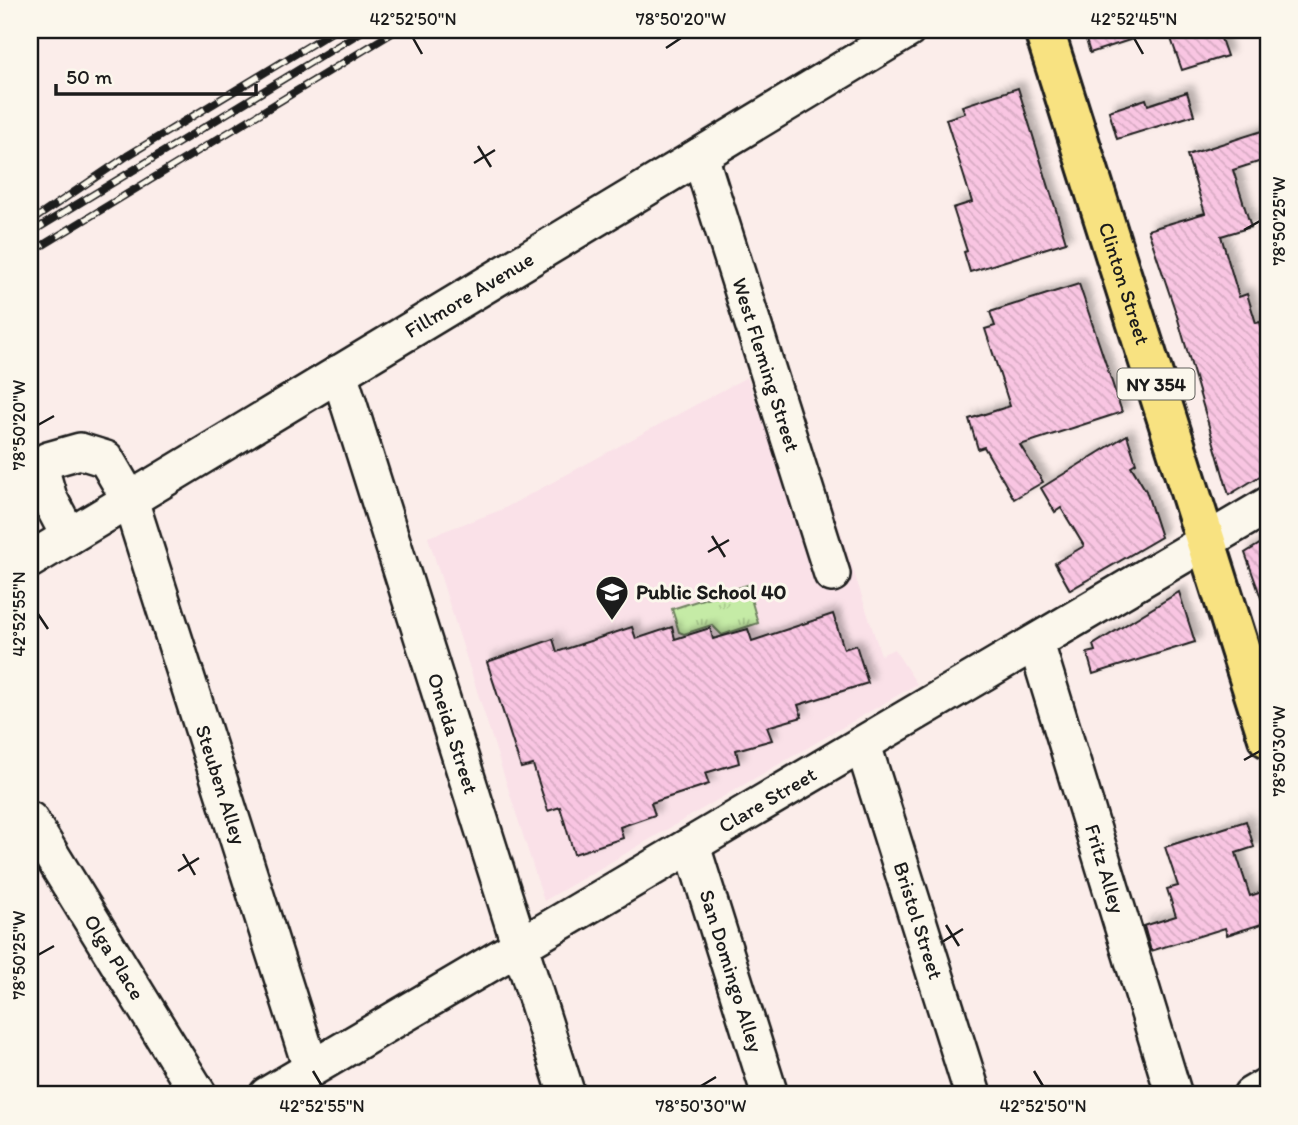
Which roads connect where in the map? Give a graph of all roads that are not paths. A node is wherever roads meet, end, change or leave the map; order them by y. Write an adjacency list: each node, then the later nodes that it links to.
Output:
1 (908, 30): 3 (street, Fillmore Avenue)
2 (1044, 30): 9 (main road, Clinton Street / NY 354)
3 (700, 156): 4 (street, Fillmore Avenue); 11 (street, West Fleming Street)
4 (339, 373): 6 (street, Fillmore Avenue); 17 (street, Oneida Street)
5 (42, 454): 6 (street, Steuben Alley); 8 (street)
6 (130, 500): 8 (street, Fillmore Avenue); 18 (street, Steuben Alley)
7 (1268, 505): 9 (street, Clare Street)
8 (69, 536): 10 (street, Fillmore Avenue)
9 (1206, 542): 12 (street, Clare Street); 13 (main road, Clinton Street / NY 354)
10 (30, 560)
11 (832, 574)
12 (1036, 643): 14 (street, Clare Street); 25 (street, Fritz Alley)
13 (1268, 738)
14 (863, 745): 16 (street, Clare Street); 24 (street, Bristol Street)
15 (30, 820): 20 (street, Olga Place)
16 (692, 846): 17 (street, Clare Street); 23 (street, San Domingo Alley)
17 (521, 947): 18 (street, Clare Street); 22 (street, Oneida Street)
18 (311, 1068): 21 (street, Clare Street)
19 (1268, 1085): 26 (street)
20 (199, 1095)
21 (267, 1095)
22 (567, 1095)
23 (770, 1095)
24 (973, 1095)
25 (1174, 1095)
26 (1251, 1095)

